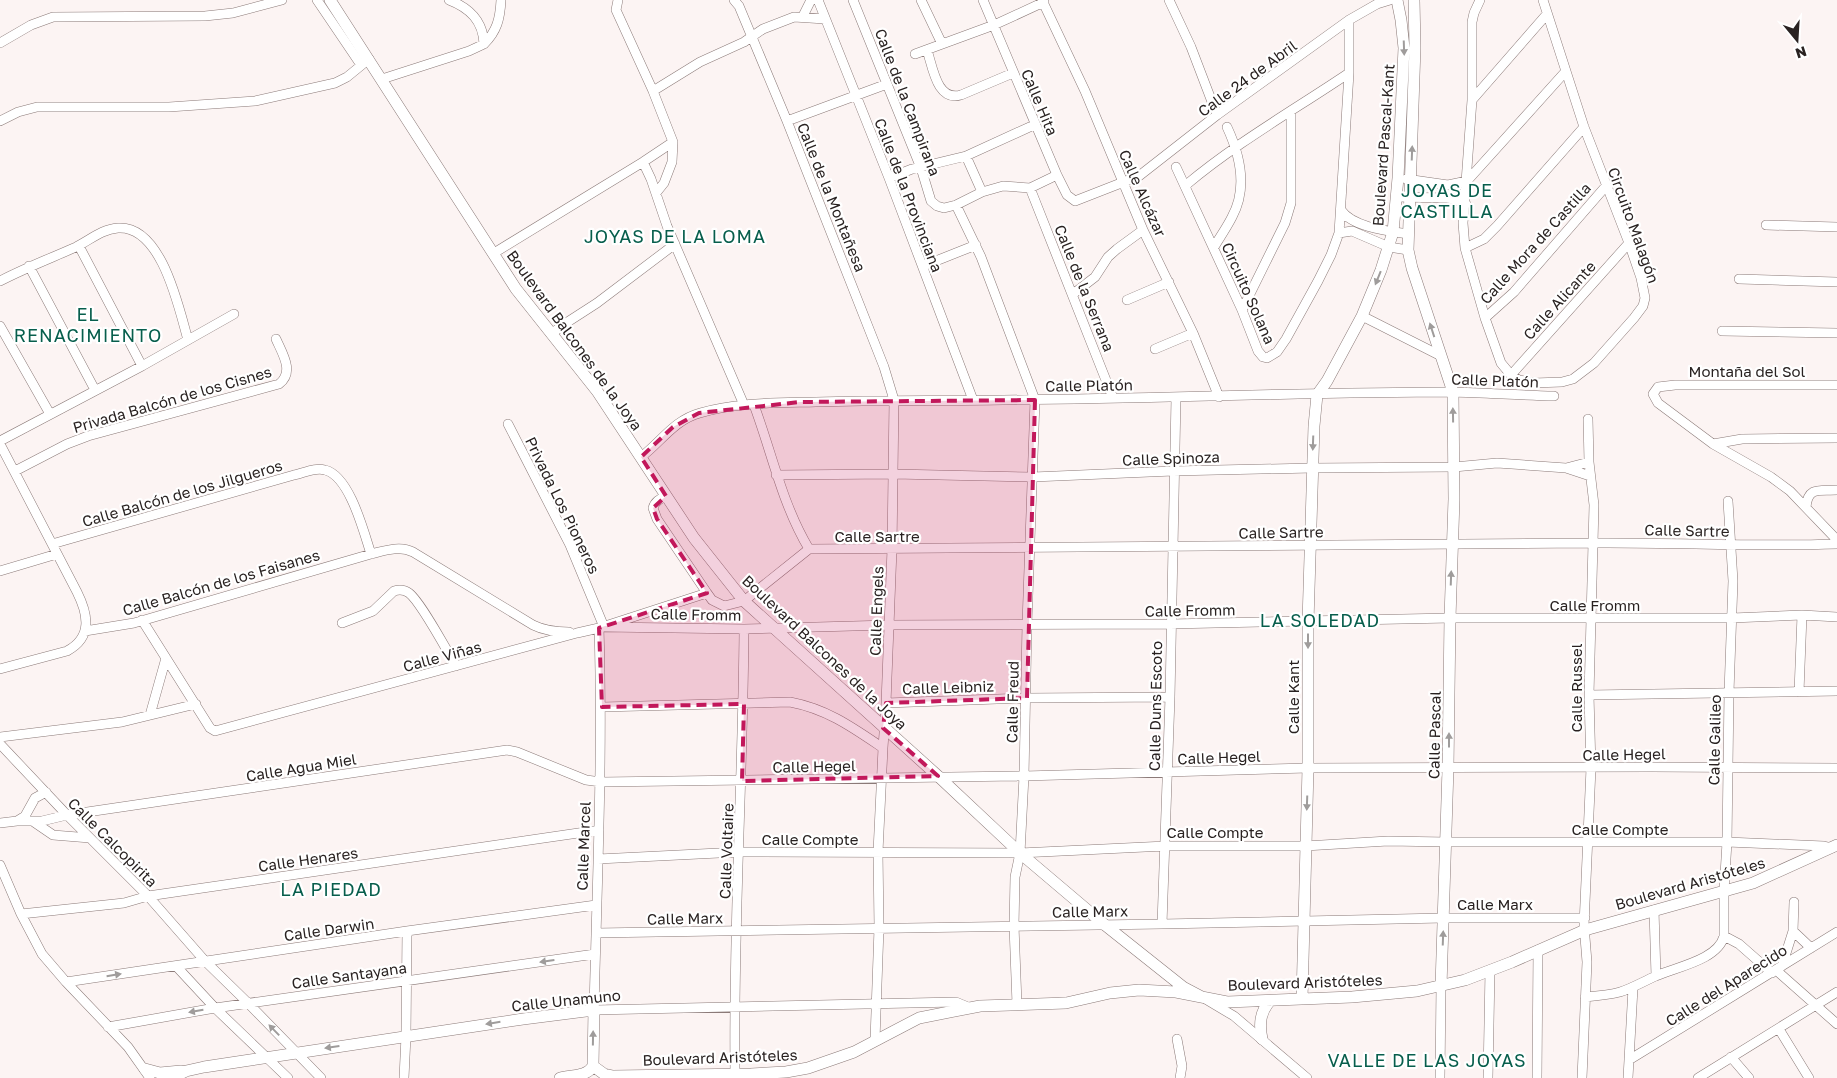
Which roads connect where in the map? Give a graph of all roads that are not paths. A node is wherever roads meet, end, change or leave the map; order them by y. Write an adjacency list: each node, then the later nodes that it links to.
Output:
1 (282, 0): 27 (street)
2 (317, 0): 32 (street, Boulevard Balcones de la Joya)
3 (330, 0): 32 (street, Boulevard Balcones de la Joya)
4 (449, 0): 19 (street)
5 (501, 0): 28 (street)
6 (618, 0): 38 (street)
7 (811, 0): 22 (street)
8 (818, 0): 23 (street, Calle de la Provinciana)
9 (853, 0): 37 (street, Calle de la Campirana)
10 (920, 0): 29 (street)
11 (982, 0): 25 (street, Calle Hita)
12 (1169, 0): 42 (street)
13 (1390, 0): 24 (street, Calle 24 de Abril)
14 (1397, 0): 56 (street, Boulevard Pascal-Kant, one-way to 56)
15 (1414, 0): 57 (street, Boulevard Pascal-Kant, one-way to 15)
16 (1480, 0): 40 (street)
17 (1543, 0): 21 (street, Circuito Malagón)
18 (1043, 1): 25 (street); 58 (street, Calle Alcázar)
19 (465, 2): 28 (street)
20 (736, 3): 26 (street, Calle de la Montañesa)
21 (1547, 14): 33 (street, Circuito Malagón); 40 (street)
22 (802, 16): 23 (street); 26 (street)
23 (825, 19): 39 (street, Calle de la Provinciana)
24 (1349, 20): 35 (street, Circuito Solana); 42 (street, Calle 24 de Abril)
25 (994, 25): 29 (street); 34 (street, Calle Hita)
26 (752, 37): 38 (street); 44 (street, Calle de la Montañesa)
27 (0, 43)
28 (484, 44): 36 (street)
29 (942, 44): 30 (street)
30 (927, 50): 31 (street); 34 (street)
31 (915, 54)
32 (365, 62): 36 (street, Boulevard Balcones de la Joya); 43 (street)
33 (1566, 71): 47 (street, Circuito Malagón); 59 (street)
34 (1013, 73): 45 (street, Calle Hita)
35 (1349, 73): 41 (street); 70 (street, Circuito Solana)
36 (382, 79): 85 (street, Boulevard Balcones de la Joya)
37 (887, 84): 39 (street); 53 (street, Calle de la Campirana)
38 (653, 91): 48 (street)
39 (855, 96): 44 (street); 55 (street, Calle de la Provinciana)
40 (1472, 100): 59 (street)
41 (1290, 112): 49 (street); 94 (street)
42 (1217, 115): 58 (street, Calle 24 de Abril)
43 (0, 121)
44 (787, 122): 117 (street, Calle de la Montañesa)
45 (1034, 125): 50 (street); 54 (street, Calle Hita)
46 (1227, 127): 49 (street)
47 (1584, 127): 61 (street, Circuito Malagón); 83 (street)
48 (673, 142): 51 (street); 64 (street)
49 (1236, 147): 60 (street); 81 (street)
50 (966, 156): 53 (street); 63 (street)
51 (643, 162): 64 (street); 85 (street)
52 (1176, 167): 60 (street, Circuito Solana)
53 (921, 168): 55 (street); 69 (street, Calle de la Campirana)
54 (1057, 175): 62 (street); 66 (street, Calle Hita)
55 (889, 178): 87 (street, Calle de la Provinciana)
56 (1398, 178): 57 (street); 65 (street, Boulevard Pascal-Kant)
57 (1412, 180): 59 (street); 67 (street, Boulevard Pascal-Kant)
58 (1123, 181): 66 (street, Calle 24 de Abril); 73 (street, Calle Alcázar)
59 (1466, 181): 68 (street)
60 (1186, 185): 81 (street, Circuito Solana)
61 (1606, 186): 77 (street, Circuito Malagón); 97 (street, Calle Mora de Castilla)
62 (1030, 188): 63 (street); 92 (street, Calle de la Serrana)
63 (982, 192): 69 (street)
64 (656, 193): 78 (street)
65 (1397, 198): 67 (street); 74 (street, Boulevard Pascal-Kant)
66 (1084, 199)
67 (1410, 199): 68 (street); 76 (street, Boulevard Pascal-Kant)
68 (1466, 204): 83 (street)
69 (956, 205): 79 (street)
70 (1341, 210): 74 (street); 75 (street, Circuito Solana)
71 (1766, 225): 72 (street)
72 (1837, 227)
73 (1144, 230): 90 (street, Calle Alcázar); 92 (street)
74 (1393, 232): 76 (street); 82 (street, Boulevard Pascal-Kant)
75 (1339, 233): 82 (street); 94 (street, Circuito Solana)
76 (1408, 234): 84 (street, Boulevard Pascal-Kant)
77 (1628, 243): 108 (street, Calle Alicante); 108 (street, Circuito Malagón)
78 (675, 244): 102 (street); 120 (street)
79 (976, 245): 87 (street); 119 (street)
80 (79, 246): 86 (street); 104 (street); 107 (street)
81 (1214, 247): 94 (street, Circuito Solana)
82 (1389, 247): 84 (street); 96 (street, Boulevard Pascal-Kant, one-way to 96)
83 (1464, 248): 97 (street)
84 (1408, 250): 106 (street, Boulevard Pascal-Kant, one-way to 84)
85 (494, 253): 102 (street, Boulevard Balcones de la Joya)
86 (29, 266): 89 (street); 110 (street)
87 (923, 266): 118 (street, Calle de la Provinciana)
88 (1739, 279): 91 (street)
89 (0, 281)
90 (1169, 282): 93 (street); 100 (street, Calle Alcázar)
91 (1837, 282)
92 (1073, 294): 115 (street, Calle de la Serrana)
93 (1127, 300)
94 (1242, 310)
95 (234, 314): 104 (street)
96 (1362, 316): 106 (street); 112 (street, Boulevard Pascal-Kant)
97 (1485, 318): 108 (street)
98 (0, 326): 121 (street)
99 (1722, 331): 101 (street)
100 (1193, 333): 105 (street); 114 (street, Calle Alcázar)
101 (1837, 333)
102 (551, 334): 127 (street, Boulevard Balcones de la Joya)
103 (276, 339): 132 (street, Privada Balcón de los Cisnes)
104 (188, 340): 107 (street)
105 (1155, 349)
106 (1440, 356): 111 (street, Boulevard Pascal-Kant)
107 (142, 366): 110 (street)
108 (1511, 375)
109 (1837, 384): 126 (street, Montaña del Sol)
110 (95, 390): 121 (street)
111 (1453, 392): 112 (street, Calle Platón); 113 (street, Calle Platón); 129 (street, Calle Pascal, one-way to 111)
112 (1317, 394): 114 (street, Calle Platón); 130 (street, Calle Kant, one-way to 130)
113 (1554, 396)
114 (1219, 397): 116 (street, Calle Platón)
115 (1113, 398): 116 (street, Calle Platón); 119 (street, Calle Platón)
116 (1176, 398): 133 (street, Calle Duns Escoto)
117 (894, 400): 118 (street, Calle Platón); 120 (street, Calle Platón); 134 (street, Calle Engels)
118 (973, 400): 119 (street, Calle Platón)
119 (1035, 400): 137 (street, Calle Freud)
120 (749, 405): 127 (street, Calle Platón); 135 (street)
121 (50, 414): 125 (street)
122 (1588, 419): 128 (street, Calle Russel)
123 (508, 424): 169 (street, Privada Los Pioneros)
124 (1837, 438): 126 (street)
125 (0, 442): 132 (street)
126 (1713, 444): 141 (street)
127 (641, 457): 139 (street, Boulevard Balcones de la Joya)
128 (1589, 462): 131 (street, Calle Spinoza); 136 (street, Calle Russel)
129 (1454, 467): 130 (street, Calle Spinoza); 131 (street, Calle Spinoza); 148 (street, Calle Pascal)
130 (1312, 468): 133 (street, Calle Spinoza); 147 (street, Calle Kant)
131 (1566, 468): 136 (street, Calle Spinoza)
132 (15, 471): 144 (street)
133 (1173, 471): 137 (street, Calle Spinoza); 149 (street, Calle Duns Escoto)
134 (894, 474): 135 (street, Calle Spinoza); 137 (street, Calle Spinoza); 150 (street, Calle Engels)
135 (776, 475): 152 (street)
136 (1590, 476): 143 (street, Calle Russel)
137 (1033, 477): 151 (street, Calle Freud)
138 (1837, 490): 141 (street)
139 (666, 496): 156 (street); 157 (street, Boulevard Balcones de la Joya)
140 (1728, 501): 145 (street, Calle Galileo)
141 (1806, 506): 142 (street)
142 (1837, 540)
143 (1593, 543): 145 (street, Calle Sartre); 148 (street, Calle Sartre); 162 (street, Calle Russel)
144 (52, 544): 153 (street); 154 (street, Calle Balcón de los Jilgueros)
145 (1731, 544): 146 (street, Calle Sartre); 161 (street, Calle Galileo)
146 (1837, 544)
147 (1310, 545): 148 (street, Calle Sartre); 149 (street, Calle Sartre); 164 (street, Calle Kant)
148 (1452, 546): 160 (street, Calle Pascal, one-way to 148)
149 (1172, 548): 151 (street, Calle Sartre); 167 (street, Calle Duns Escoto)
150 (892, 549): 151 (street, Calle Sartre); 152 (street, Calle Sartre); 168 (street, Calle Engels)
151 (1030, 549): 166 (street, Calle Freud)
152 (809, 550): 157 (street)
153 (57, 554): 155 (street); 172 (street)
154 (371, 554): 163 (street, Calle Balcón de los Faisanes); 173 (street, Calle Balcón de los Faisanes)
155 (0, 571)
156 (707, 593): 157 (street); 169 (street, Calle Viñas)
157 (744, 601): 171 (street, Boulevard Balcones de la Joya)
158 (1802, 615): 159 (street, Calle Fromm); 161 (street, Calle Fromm); 179 (street)
159 (1837, 616)
160 (1450, 618): 162 (street, Calle Fromm); 164 (street, Calle Fromm); 193 (street, Calle Pascal, one-way to 160)
161 (1732, 618): 162 (street, Calle Fromm); 178 (street, Calle Galileo)
162 (1590, 619): 180 (street, Calle Russel)
163 (142, 620): 172 (street, Calle Balcón de los Faisanes); 174 (street, Calle Viñas)
164 (1308, 622): 167 (street, Calle Fromm); 192 (street, Calle Kant, one-way to 192)
165 (342, 623): 175 (street)
166 (1027, 624): 167 (street, Calle Fromm); 168 (street, Calle Fromm); 182 (street, Calle Freud)
167 (1170, 624): 181 (street, Calle Duns Escoto)
168 (889, 625): 171 (street, Calle Fromm); 183 (street, Calle Engels)
169 (601, 627): 170 (street, Calle Fromm); 173 (street, Calle Viñas); 186 (street, Calle Marcel)
170 (744, 628): 171 (street, Calle Fromm); 185 (street, Calle Voltaire)
171 (773, 628): 188 (street, Boulevard Balcones de la Joya)
172 (85, 631): 176 (street)
173 (577, 632): 175 (street, Calle Viñas)
174 (166, 658): 184 (street, Calle Viñas); 187 (street)
175 (456, 666): 184 (street, Calle Viñas)
176 (0, 669)
177 (1837, 691): 179 (street)
178 (1729, 692): 179 (street); 180 (street); 195 (street, Calle Galileo)
179 (1799, 692)
180 (1588, 695): 194 (street, Calle Russel)
181 (1170, 697): 182 (street, Calle Leibniz); 197 (street, Calle Duns Escoto)
182 (1027, 698): 183 (street, Calle Leibniz); 199 (street, Calle Freud)
183 (886, 703): 188 (street, Calle Leibniz)
184 (196, 704): 187 (street)
185 (744, 704): 186 (street); 191 (street); 201 (street, Calle Voltaire)
186 (602, 707): 202 (street, Calle Marcel)
187 (150, 715): 189 (street)
188 (883, 728): 191 (street, Calle Leibniz); 198 (street, Boulevard Balcones de la Joya)
189 (0, 737)
190 (0, 744): 203 (street, Calle Calcopirita)
191 (882, 748): 200 (street, Calle Leibniz)
192 (1308, 768): 193 (street, Calle Hegel); 197 (street, Calle Hegel); 214 (street, Calle Kant, one-way to 214)
193 (1448, 768): 194 (street, Calle Hegel); 210 (street, Calle Pascal)
194 (1591, 768): 195 (street, Calle Hegel); 212 (street, Calle Russel)
195 (1728, 768): 196 (street, Calle Hegel); 211 (street, Calle Galileo)
196 (1837, 768)
197 (1167, 772): 199 (street, Calle Hegel); 213 (street, Calle Duns Escoto)
198 (938, 776): 199 (street, Calle Hegel); 200 (street, Calle Hegel); 218 (street, Boulevard Balcones de la Joya)
199 (1024, 776): 218 (street, Calle Freud)
200 (882, 778): 201 (street, Calle Hegel); 217 (street)
201 (742, 781): 202 (street, Calle Hegel); 216 (street, Calle Voltaire)
202 (601, 782): 204 (street, Calle Agua Miel); 208 (street, Calle Marcel)
203 (46, 792): 204 (street, Calle Calcopirita); 205 (street)
204 (67, 815): 206 (street, Calle Agua Miel); 209 (street, Calle Calcopirita)
205 (17, 821): 206 (street, Calle Agua Miel); 207 (street, Calle Agua Miel)
206 (34, 822): 209 (street)
207 (0, 823)
208 (599, 830): 219 (street, Calle Marcel); 222 (street, Calle Henares)
209 (90, 838): 222 (street, Calle Calcopirita)
210 (1447, 842): 212 (street, Calle Compte); 214 (street, Calle Compte); 227 (street, Calle Pascal)
211 (1727, 842): 212 (street, Calle Compte); 215 (street, Calle Compte); 221 (street, Calle Galileo)
212 (1588, 843): 228 (street, Calle Russel)
213 (1166, 846): 214 (street, Calle Compte); 218 (street, Calle Compte); 230 (street, Calle Duns Escoto)
214 (1305, 846): 229 (street, Calle Kant)
215 (1834, 846): 221 (street, Boulevard Aristóteles)
216 (739, 852): 217 (street, Calle Compte); 219 (street, Calle Compte); 236 (street, Calle Voltaire)
217 (878, 852): 218 (street, Calle Compte); 233 (street)
218 (1020, 853): 231 (street, Boulevard Balcones de la Joya); 232 (street, Calle Freud)
219 (598, 859): 224 (street, Calle Marcel)
220 (0, 865): 226 (street)
221 (1724, 891): 225 (street, Boulevard Aristóteles); 240 (street, Calle Galileo)
222 (148, 896): 226 (street, Calle Henares); 244 (street, Calle Calcopirita)
223 (1794, 902): 237 (street)
224 (596, 905): 235 (street, Calle Darwin); 239 (street, Calle Marcel)
225 (1654, 910): 234 (street, Boulevard Aristóteles); 248 (street)
226 (21, 914): 250 (street)
227 (1444, 918): 228 (street, Calle Marx); 229 (street, Calle Marx); 251 (street, Calle Pascal, one-way to 227)
228 (1585, 918): 234 (street, Calle Russel)
229 (1304, 921): 230 (street, Calle Marx); 257 (street, Calle Kant)
230 (1162, 924): 231 (street, Calle Marx)
231 (1105, 925): 232 (street, Calle Marx); 254 (street, Boulevard Balcones de la Joya)
232 (1014, 926): 233 (street, Calle Marx); 260 (street, Calle Freud)
233 (879, 928): 236 (street, Calle Marx); 259 (street)
234 (1585, 930): 242 (street, Boulevard Aristóteles); 255 (street, Calle Russel)
235 (407, 931): 244 (street, Calle Darwin); 249 (street)
236 (737, 931): 239 (street, Calle Marx); 262 (street, Calle Voltaire)
237 (1793, 931): 241 (street); 247 (street)
238 (1837, 932): 241 (street, Calle del Aparecido)
239 (596, 933): 243 (street, Calle Marcel)
240 (1724, 936): 247 (street); 248 (street)
241 (1811, 948): 247 (street, Calle del Aparecido)
242 (1538, 950): 246 (street, Boulevard Aristóteles); 292 (street)
243 (595, 954): 249 (street, Calle Santayana, one-way to 249); 265 (street, Calle Marcel)
244 (205, 961): 245 (street, Calle Darwin); 258 (street, Calle Calcopirita)
245 (176, 966): 250 (street, Calle Darwin, one-way to 245); 264 (street)
246 (1490, 970): 251 (street, Boulevard Aristóteles); 291 (street)
247 (1777, 970): 261 (street); 276 (street, Calle del Aparecido)
248 (1656, 976): 252 (street)
249 (407, 980): 258 (street, Calle Santayana); 269 (street)
250 (66, 982): 267 (street)
251 (1442, 986): 257 (street, Boulevard Aristóteles); 290 (street, Calle Pascal)
252 (1633, 988): 255 (street); 276 (street)
253 (1837, 992): 261 (street)
254 (1202, 997): 256 (street, Boulevard Aristóteles); 260 (street, Boulevard Aristóteles); 271 (street, Boulevard Balcones de la Joya)
255 (1585, 998): 293 (street, Calle Russel)
256 (1270, 1000): 257 (street, Boulevard Aristóteles); 271 (street)
257 (1302, 1000)
258 (248, 1003): 264 (street, Calle Santayana); 273 (street, Calle Calcopirita, one-way to 258)
259 (876, 1003): 262 (street, Calle Unamuno); 263 (street, Calle Unamuno); 272 (street)
260 (1017, 1004): 263 (street, Boulevard Aristóteles)
261 (1816, 1006): 266 (street); 268 (street)
262 (734, 1007): 265 (street, Calle Unamuno); 280 (street, Calle Voltaire)
263 (968, 1007): 272 (street, Boulevard Aristóteles)
264 (215, 1008): 267 (street, Calle Santayana, one-way to 267); 274 (street)
265 (594, 1010): 269 (street, Calle Unamuno, one-way to 269); 277 (street, Calle Marcel, one-way to 265)
266 (1837, 1024)
267 (108, 1027): 279 (street)
268 (1779, 1029): 275 (street); 297 (street)
269 (406, 1036): 273 (street, Calle Unamuno, one-way to 273); 285 (street)
270 (1177, 1039): 288 (street)
271 (1262, 1039): 289 (street, Boulevard Balcones de la Joya)
272 (875, 1040): 280 (street, Boulevard Aristóteles)
273 (296, 1053): 274 (street, Calle Unamuno); 284 (street, Calle Calcopirita)
274 (268, 1057): 278 (street, Calle Unamuno); 283 (street)
275 (1731, 1057): 295 (street); 296 (street)
276 (1629, 1060): 294 (street)
277 (593, 1066): 281 (street, Boulevard Aristóteles); 286 (street)
278 (186, 1071): 279 (street); 282 (street, Calle Unamuno)
279 (147, 1073)
280 (735, 1074): 281 (street, Boulevard Aristóteles)
281 (615, 1077): 287 (street, Boulevard Aristóteles)
282 (172, 1078)
283 (288, 1078)
284 (320, 1078)
285 (404, 1078)
286 (560, 1078)
287 (597, 1078)
288 (1180, 1078)
289 (1307, 1078)
290 (1440, 1078)
291 (1488, 1078)
292 (1536, 1078)
293 (1582, 1078)
294 (1628, 1078)
295 (1698, 1078)
296 (1749, 1078)
297 (1809, 1078)

